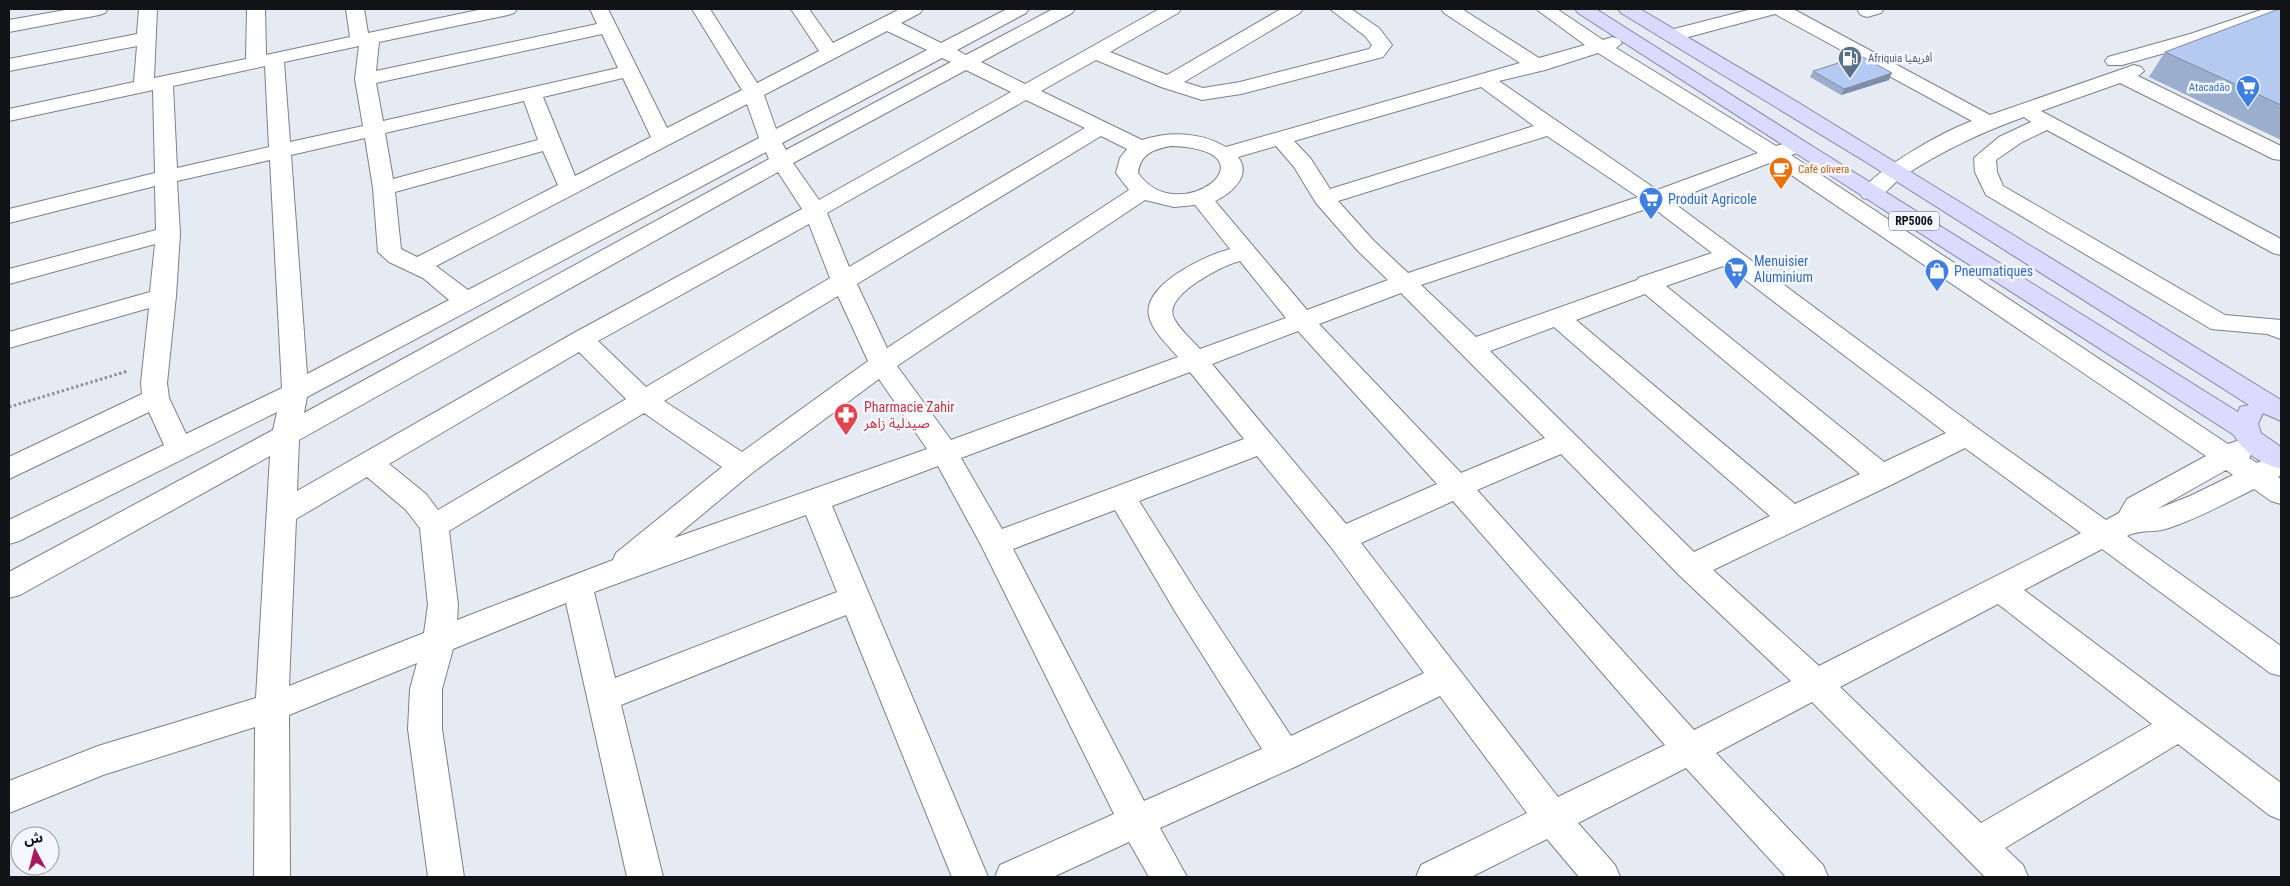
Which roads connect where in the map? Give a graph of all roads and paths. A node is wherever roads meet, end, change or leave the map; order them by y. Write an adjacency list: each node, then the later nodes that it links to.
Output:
1 (98, 9): 24 (street)
2 (148, 9): 28 (street)
3 (256, 9): 34 (street)
4 (355, 9): 29 (street)
5 (599, 9): 25 (street)
6 (701, 9): 45 (street)
7 (800, 9): 32 (street)
8 (914, 9): 23 (street)
9 (1020, 9): 31 (street)
10 (1066, 9): 35 (street)
11 (1172, 9): 33 (street)
12 (1294, 9): 42 (street)
13 (1339, 9): 42 (street)
14 (1450, 9): 37 (street)
15 (1545, 9): 30 (street)
16 (1584, 9): 27 (main road, RP5006)
17 (1627, 9): 26 (main road, RP5006)
18 (1772, 9): 22 (street)
19 (1780, 9): 49 (street)
20 (2281, 9): 38 (street)
21 (497, 10): 29 (street)
22 (1748, 11): 26 (street)
23 (886, 23): 31 (street); 32 (street)
24 (9, 26)
25 (609, 28): 39 (street); 40 (street)
26 (1672, 35): 63 (main road, RP5006)
27 (1630, 37): 30 (street); 58 (main road, RP5006)
28 (147, 38): 36 (street); 43 (street)
29 (365, 39): 34 (street); 40 (street)
30 (1601, 47): 37 (street); 58 (street)
31 (941, 50): 35 (street); 59 (street)
32 (828, 52): 45 (street)
33 (1097, 53): 42 (street); 46 (street)
34 (265, 60): 43 (street); 60 (street)
35 (966, 62): 46 (street); 59 (street)
36 (9, 65)
37 (1538, 66): 41 (street)
38 (2123, 69): 47 (street); 62 (street)
39 (629, 71): 44 (street); 55 (street)
40 (365, 79): 53 (street)
41 (1486, 81): 52 (street); 54 (street)
42 (1168, 83)
43 (154, 84): 48 (street); 64 (street)
44 (531, 92): 53 (street); 56 (street)
45 (752, 92): 55 (street); 59 (street)
46 (1026, 93): 51 (street); 72 (street)
47 (2024, 110): 49 (street); 50 (street)
48 (9, 115)
49 (1988, 122): 63 (street)
50 (2048, 123): 75 (street); 87 (street)
51 (1100, 128): 57 (street); 80 (street)
52 (1550, 128): 70 (street); 71 (street)
53 (374, 129): 60 (street); 65 (street)
54 (1281, 139): 61 (street); 70 (street)
55 (662, 140): 66 (street)
56 (550, 143): 65 (street); 66 (street)
57 (1141, 148): 61 (street); 67 (street)
58 (1785, 150): 68 (main road, RP5006); 71 (street); 106 (street)
59 (775, 151): 72 (street); 84 (street); 100 (street)
60 (278, 152): 64 (street); 94 (street)
61 (1224, 154): 69 (street)
62 (2281, 154)
63 (1895, 171): 68 (street); 98 (main road, RP5006)
64 (167, 177): 73 (street); 74 (street)
65 (384, 188): 78 (street)
66 (570, 188): 78 (street)
67 (1143, 190): 69 (street); 93 (street)
68 (1871, 193): 101 (main road, RP5006)
69 (1200, 197): 76 (street)
70 (1324, 198): 81 (street)
71 (1655, 199): 77 (street); 81 (street)
72 (815, 211): 80 (street); 89 (street)
73 (9, 216)
74 (168, 234): 79 (street); 83 (street)
75 (2281, 248)
76 (1245, 253): 86 (street); 91 (street)
77 (1730, 255): 82 (street); 99 (street)
78 (418, 266): 84 (street)
79 (9, 276)
80 (843, 281): 93 (street); 96 (street)
81 (1404, 283): 86 (street); 90 (street)
82 (1647, 283): 85 (street); 113 (street)
83 (164, 296): 88 (street); 92 (street)
84 (465, 301): 94 (street)
85 (1557, 317): 90 (street); 119 (street)
86 (1302, 321): 91 (street); 114 (street)
87 (2281, 331)
88 (9, 340)
89 (581, 340): 96 (street); 108 (street)
90 (1472, 348): 102 (street)
91 (1194, 361): 103 (street); 105 (street)
92 (158, 362): 95 (street); 97 (path)
93 (882, 364): 105 (street); 110 (street)
94 (295, 392): 100 (street); 104 (street)
95 (156, 398): 104 (street); 111 (street)
96 (644, 400): 110 (street); 120 (street)
97 (9, 407)
98 (2281, 413): 101 (main road, RP5006)
99 (1967, 435): 113 (street); 121 (street)
100 (285, 436): 118 (street); 127 (street)
101 (2249, 436): 106 (street); 107 (main road, RP5006)
102 (1565, 441): 114 (street); 125 (street)
103 (1263, 443): 116 (street); 123 (street)
104 (180, 448): 122 (street)
105 (945, 453): 117 (street); 124 (street)
106 (2226, 457): 112 (street); 121 (street)
107 (2281, 459)
108 (369, 463): 118 (street); 120 (street)
109 (2281, 463): 112 (street)
110 (742, 466): 126 (street)
111 (9, 469)
112 (2256, 476): 115 (street); 121 (street)
113 (1884, 477): 119 (street)
114 (1457, 487): 123 (street); 138 (street)
115 (2281, 493)
116 (1122, 497): 124 (street); 139 (street)
117 (815, 501): 126 (street); 130 (street)
118 (282, 513): 136 (street)
119 (1794, 518): 125 (street)
120 (434, 526): 131 (street)
121 (2117, 528): 129 (street); 132 (street)
122 (9, 533)
123 (1341, 539): 133 (street)
124 (996, 544): 143 (street)
125 (1690, 568): 134 (street)
126 (612, 572): 128 (street)
127 (9, 586)
128 (577, 586): 131 (street); 135 (street)
129 (2001, 589): 134 (street); 137 (street)
130 (855, 598): 135 (street); 148 (street)
131 (439, 640): 136 (street); 146 (street)
132 (2281, 664)
133 (1447, 677): 139 (street); 142 (street)
134 (1816, 684): 138 (street); 144 (street)
135 (604, 697): 147 (street)
136 (272, 707): 140 (street); 145 (street)
137 (2179, 726): 141 (street); 144 (street)
138 (1690, 749): 142 (street); 153 (street)
139 (1285, 755): 143 (street)
140 (9, 797)
141 (2281, 804)
142 (1552, 818): 151 (street); 152 (street)
143 (1138, 823): 149 (street); 150 (street)
144 (1977, 845): 154 (street)
145 (272, 877)
146 (446, 877)
147 (645, 877)
148 (970, 877)
149 (1014, 877)
150 (1169, 877)
151 (1434, 877)
152 (1602, 877)
153 (1810, 877)
154 (2010, 877)

